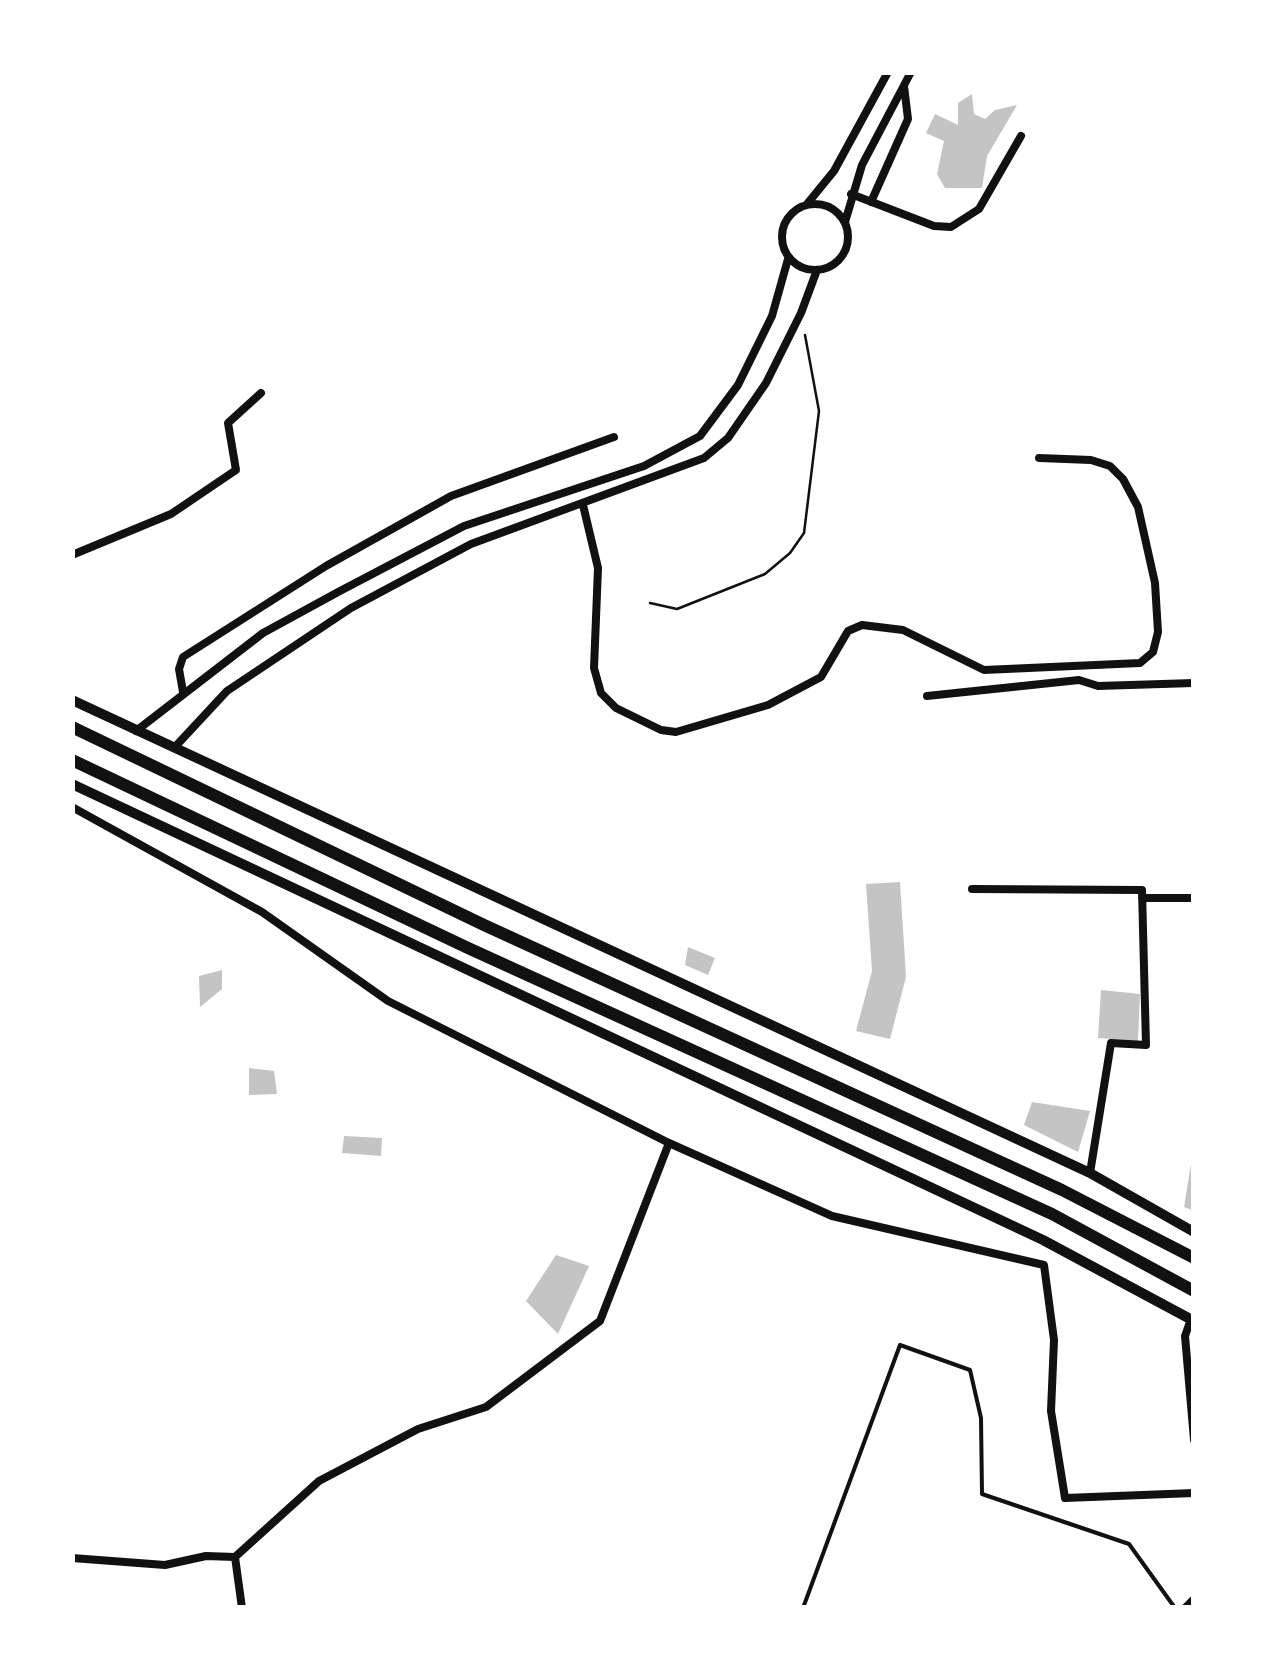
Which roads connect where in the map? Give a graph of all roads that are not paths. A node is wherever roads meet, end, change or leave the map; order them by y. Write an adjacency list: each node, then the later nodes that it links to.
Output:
1 (888, 72): 7 (street)
2 (912, 72): 3 (street)
3 (904, 86): 5 (street); 6 (street)
4 (1020, 136): 6 (street)
5 (850, 194): 6 (street); 8 (street)
6 (871, 202)
7 (807, 204): 8 (street); 9 (street)
8 (845, 222): 10 (street)
9 (788, 259): 10 (street); 19 (street)
10 (816, 270): 14 (street)
11 (261, 393): 15 (street)
12 (614, 438): 19 (street)
13 (1038, 458): 16 (street)
14 (583, 505): 16 (street); 24 (street)
15 (72, 555)
16 (1007, 670): 18 (street)
17 (1194, 682): 18 (street)
18 (1009, 686): 20 (street)
19 (183, 692): 23 (street)
20 (927, 696)
21 (72, 700): 23 (street)
22 (72, 728): 34 (highway)
23 (136, 731): 24 (street)
24 (174, 748): 32 (street)
25 (72, 760): 35 (highway)
26 (72, 784): 36 (street)
27 (72, 806): 31 (street)
28 (972, 889): 29 (street)
29 (1142, 898): 30 (street); 32 (street)
30 (1194, 898)
31 (669, 1143): 38 (street); 39 (street)
32 (1090, 1173): 33 (street)
33 (1194, 1232)
34 (1194, 1258)
35 (1194, 1291)
36 (1192, 1320): 37 (street)
37 (1194, 1440)
38 (1194, 1493)
39 (234, 1557): 40 (street); 42 (street)
40 (72, 1558)
41 (1194, 1599): 45 (street)
42 (242, 1608)
43 (803, 1608): 44 (lane)
44 (1175, 1608)
45 (1185, 1608)

